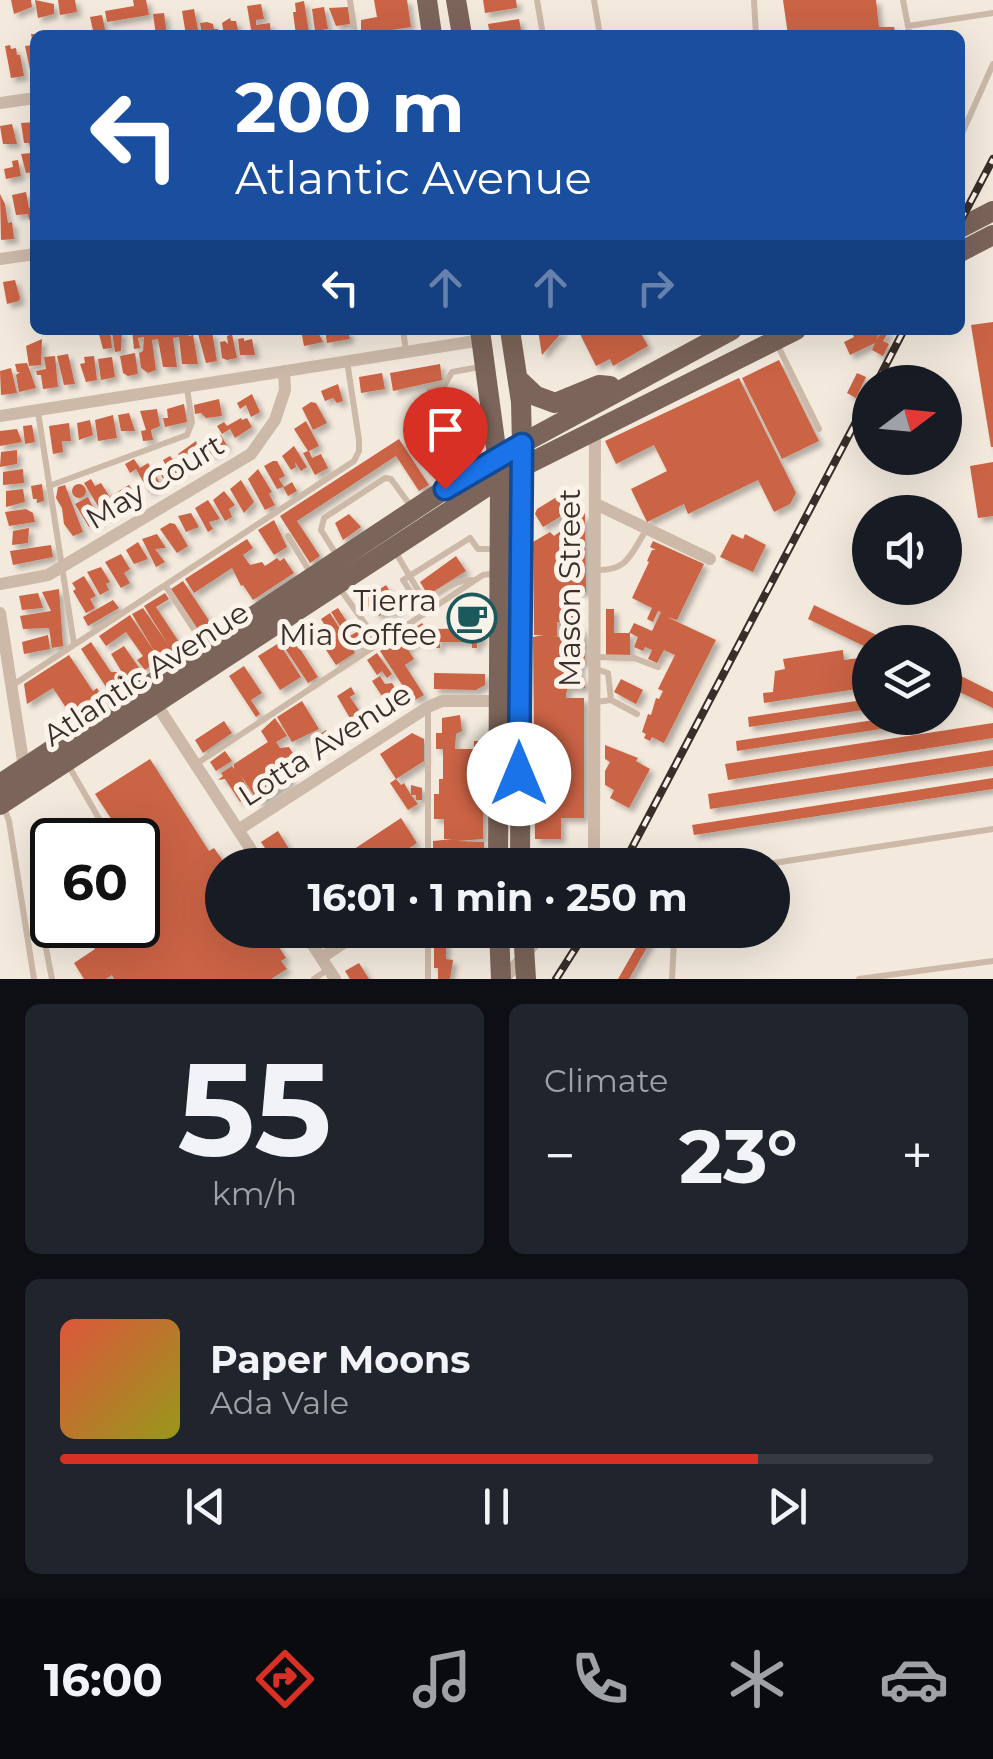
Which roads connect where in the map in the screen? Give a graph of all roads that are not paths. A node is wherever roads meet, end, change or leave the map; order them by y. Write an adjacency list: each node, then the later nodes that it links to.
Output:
1 (350, 0): 9 (lane)
2 (426, 0): 10 (main road)
3 (456, 0): 11 (main road)
4 (537, 0): 12 (lane)
5 (594, 0): 13 (lane)
6 (754, 0): 14 (lane)
7 (903, 0): 15 (lane)
8 (993, 13): 16 (lane)
9 (355, 30)
10 (431, 30)
11 (461, 30)
12 (541, 30)
13 (599, 30)
14 (756, 30)
15 (909, 30)
16 (914, 30)
17 (993, 64): 20 (lane)
18 (30, 99): 19 (street)
19 (0, 103)
20 (965, 127)
21 (993, 211): 22 (main road)
22 (965, 225)
23 (991, 240): 24 (main road)
24 (965, 250)
25 (30, 255): 26 (street)
26 (0, 259)
27 (404, 335): 33 (lane)
28 (481, 335): 33 (street); 35 (main road)
29 (511, 335): 37 (main road)
30 (722, 335): 39 (main road, Atlantic Avenue)
31 (786, 335): 32 (main road, Atlantic Avenue)
32 (775, 340): 43 (lane); 44 (main road, Atlantic Avenue)
33 (406, 352): 34 (street)
34 (347, 362): 36 (street); 65 (lane)
35 (486, 366): 40 (lane); 46 (main road)
36 (284, 372): 38 (street); 57 (street, May Court)
37 (518, 379): 39 (main road); 45 (main road)
38 (186, 387): 41 (street); 48 (lane)
39 (622, 387): 45 (main road, Atlantic Avenue)
40 (429, 390)
41 (37, 410): 42 (street); 48 (lane)
42 (0, 416)
43 (819, 428)
44 (595, 429): 45 (main road, Atlantic Avenue); 49 (street, Mason Street)
45 (522, 455): 46 (main road, Atlantic Avenue); 47 (main road, Atlantic Avenue); 83 (main road)
46 (498, 456): 47 (main road); 50 (main road, Atlantic Avenue)
47 (500, 478): 53 (main road, Atlantic Avenue); 54 (main road)
48 (49, 486): 57 (lane)
49 (596, 504): 51 (street); 58 (street, Mason Street)
50 (413, 510): 55 (main road, Atlantic Avenue); 55 (lane)
51 (647, 529): 56 (street); 58 (lane)
52 (288, 536): 61 (lane)
53 (392, 548): 60 (lane); 64 (main road, Atlantic Avenue)
54 (500, 549): 59 (main road); 60 (lane)
55 (339, 559): 61 (main road, Atlantic Avenue)
56 (710, 559)
57 (62, 567): 63 (street, May Court); 69 (lane)
58 (595, 570): 71 (street, Mason Street)
59 (499, 572): 62 (lane); 76 (main road)
60 (410, 575): 62 (lane); 67 (lane)
61 (314, 578): 70 (main road, Atlantic Avenue)
62 (474, 580): 67 (lane)
63 (0, 584)
64 (338, 585): 68 (lane); 74 (main road, Atlantic Avenue)
65 (165, 586): 69 (lane); 70 (lane)
66 (0, 612): 73 (street)
67 (424, 614): 68 (lane)
68 (380, 643): 81 (lane)
69 (74, 644): 73 (lane)
70 (207, 650): 74 (main road, Atlantic Avenue)
71 (595, 663): 72 (lane); 75 (lane); 77 (street, Mason Street)
72 (658, 667)
73 (12, 686): 82 (street)
74 (151, 696): 80 (main road, Atlantic Avenue); 81 (street); 82 (main road, Atlantic Avenue)
75 (612, 700): 77 (lane); 79 (lane)
76 (499, 701): 78 (street, Lotta Avenue); 83 (main road); 90 (main road)
77 (594, 702): 92 (street, Mason Street)
78 (428, 707): 87 (street, Lotta Avenue); 89 (lane)
79 (637, 714)
80 (66, 762): 84 (main road, Atlantic Avenue); 85 (lane)
81 (195, 764): 87 (street)
82 (24, 767): 84 (main road, Atlantic Avenue)
83 (519, 774): 91 (main road)
84 (1, 798): 104 (lane)
85 (99, 818)
86 (993, 829): 93 (lane)
87 (238, 830): 88 (street)
88 (250, 848)
89 (428, 848)
90 (498, 848)
91 (520, 848)
92 (594, 848)
93 (790, 860)
94 (46, 948): 105 (lane)
95 (347, 948): 103 (street)
96 (428, 948): 107 (lane)
97 (500, 948): 108 (main road)
98 (524, 948): 101 (main road)
99 (528, 948): 101 (street)
100 (674, 948): 110 (lane)
101 (524, 952): 108 (street); 109 (main road)
102 (993, 962): 111 (lane)
103 (328, 969): 106 (lane)
104 (34, 979)
105 (52, 979)
106 (314, 979)
107 (428, 979)
108 (502, 979)
109 (526, 979)
110 (672, 979)
111 (859, 979)

